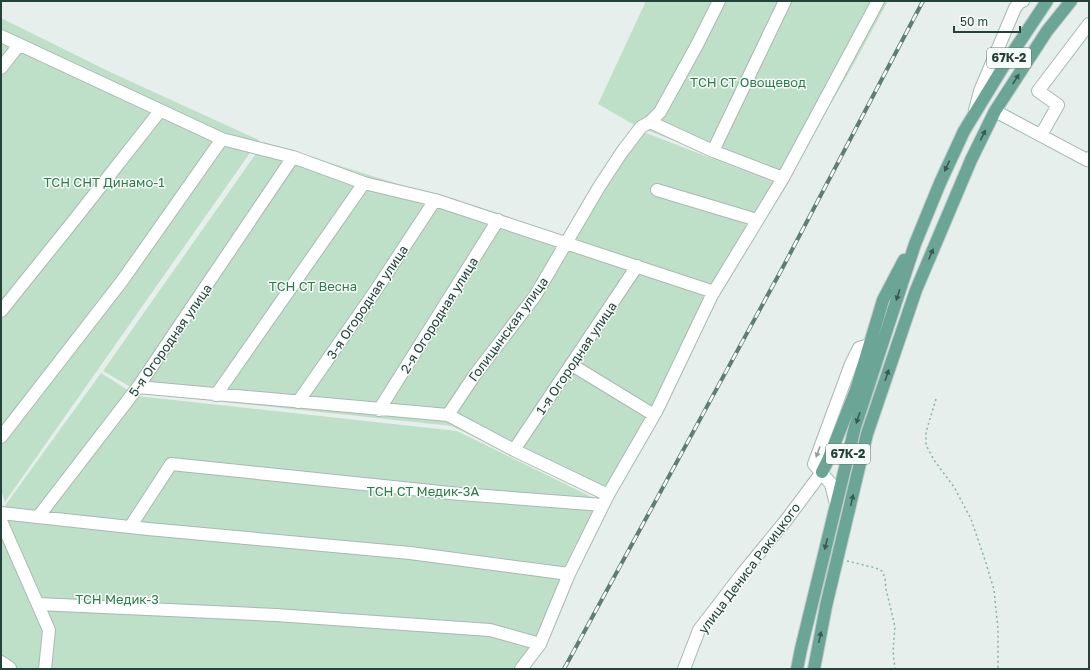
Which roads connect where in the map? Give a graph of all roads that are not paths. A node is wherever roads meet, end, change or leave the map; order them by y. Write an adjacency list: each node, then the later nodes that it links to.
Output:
1 (719, 1): 15 (street)
2 (785, 1): 18 (street)
3 (878, 1): 21 (street)
4 (1071, 1): 8 (main road, 67К-2)
5 (1044, 2): 8 (main road); 14 (main road, 67К-2)
6 (1015, 3): 14 (street)
7 (1089, 24): 16 (street)
8 (1047, 31): 13 (main road, 67К-2, one-way to 8)
9 (1, 36): 10 (street)
10 (18, 45): 11 (street); 12 (street)
11 (1, 68)
12 (160, 111): 17 (street); 31 (street)
13 (995, 111): 16 (street); 57 (main road, 67К-2, one-way to 13)
14 (975, 112): 28 (main road, 67К-2, one-way to 28)
15 (650, 122): 18 (street); 27 (street, Голицынская улица)
16 (1041, 135): 20 (street)
17 (222, 140): 19 (street); 39 (street)
18 (712, 151): 21 (street)
19 (293, 156): 22 (street); 33 (street, 5-я Огородная улица)
20 (1088, 160)
21 (783, 178): 26 (street)
22 (364, 182): 24 (street); 34 (street)
23 (657, 190): 26 (street)
24 (435, 200): 25 (street); 35 (street, 3-я Огородная улица)
25 (498, 220): 27 (street); 36 (street, 2-я Огородная улица)
26 (757, 220): 30 (street)
27 (567, 243): 29 (street); 37 (street, Голицынская улица)
28 (915, 244): 41 (main road, one-way to 41); 43 (main road, 67К-2, one-way to 43)
29 (637, 266): 30 (street); 32 (street, 1-я Огородная улица)
30 (714, 292): 38 (street)
31 (1, 310)
32 (572, 365): 38 (street); 40 (street, 1-я Огородная улица)
33 (138, 387): 34 (street); 45 (street, 5-я Огородная улица)
34 (216, 395): 35 (street)
35 (298, 402): 36 (street)
36 (379, 410): 37 (street)
37 (448, 415): 40 (street)
38 (654, 415): 42 (street)
39 (1, 437)
40 (514, 450): 42 (street)
41 (822, 472): 43 (street); 55 (street, улица Дениса Ракицкого)
42 (606, 500): 47 (street); 48 (street)
43 (836, 504): 56 (main road, 67К-2, one-way to 56)
44 (1, 513): 45 (street)
45 (38, 517): 47 (street)
46 (1, 521): 49 (street)
47 (130, 527): 48 (street)
48 (569, 574): 50 (street)
49 (38, 604): 50 (street); 53 (street)
50 (540, 644): 54 (street)
51 (1, 662): 52 (street)
52 (10, 669)
53 (45, 669)
54 (521, 669)
55 (684, 669)
56 (797, 669)
57 (814, 669)

